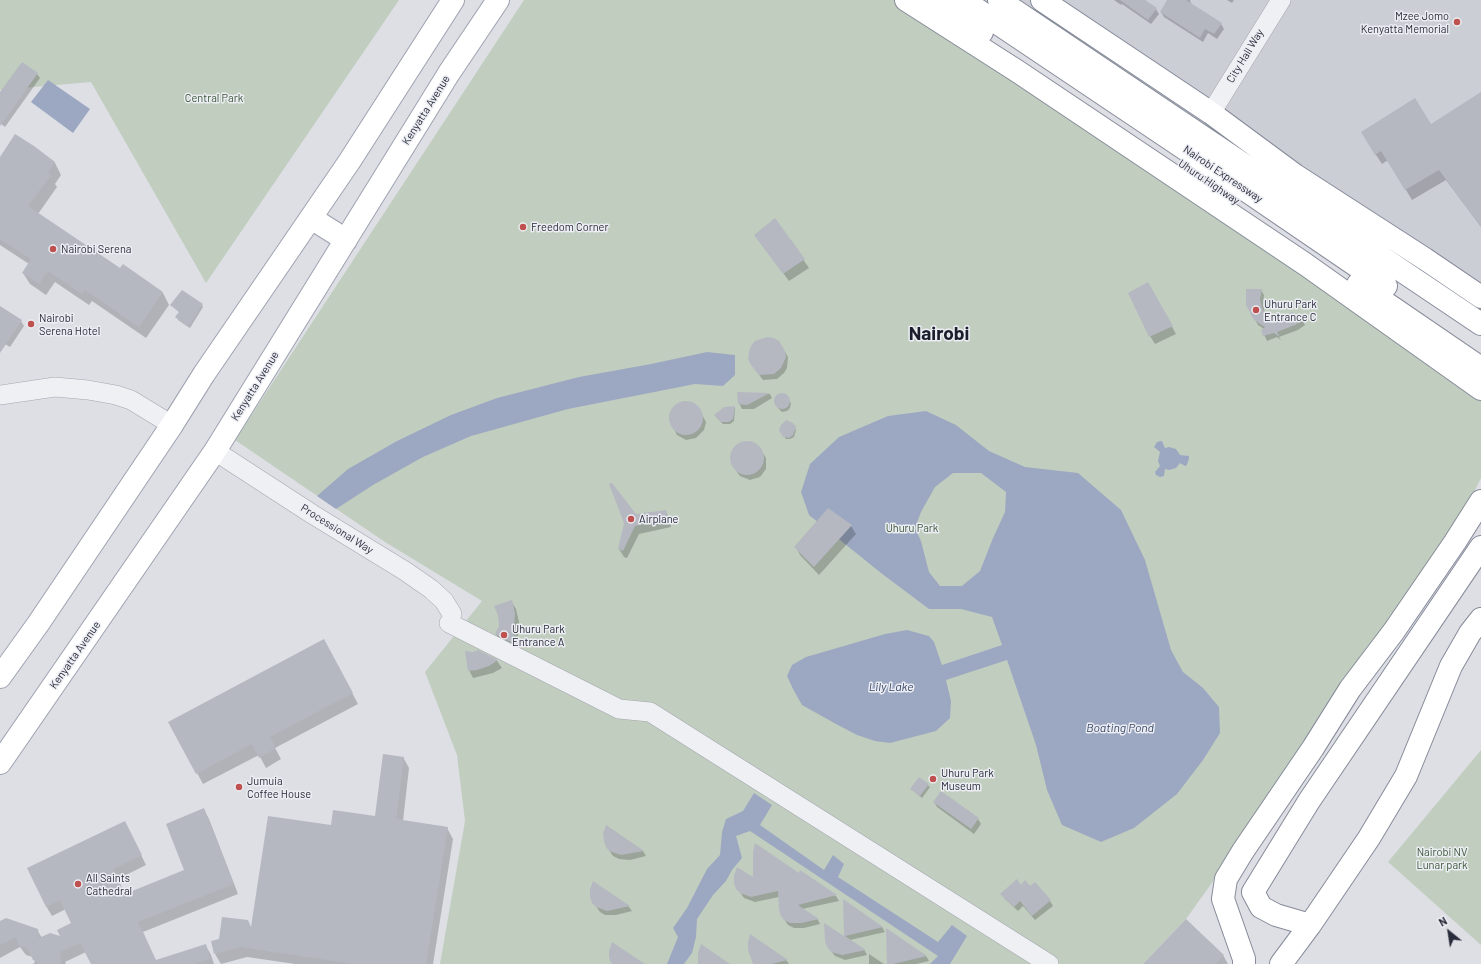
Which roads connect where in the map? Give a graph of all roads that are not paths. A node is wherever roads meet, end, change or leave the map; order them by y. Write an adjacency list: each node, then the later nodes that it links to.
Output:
1 (453, 0): 10 (main road)
2 (498, 0): 11 (main road, Kenyatta Avenue)
3 (906, 0): 16 (main road)
4 (936, 0): 15 (main road, Uhuru Highway)
5 (963, 0): 14 (main road, Nairobi Expressway)
6 (999, 0): 13 (main road, Nairobi Expressway)
7 (1042, 0): 9 (main road)
8 (1280, 0): 9 (street, City Hall Way)
9 (1211, 113): 12 (main road)
10 (311, 218): 11 (main road); 18 (main road)
11 (346, 240): 19 (main road, Kenyatta Avenue)
12 (1481, 297)
13 (1481, 324)
14 (1481, 351)
15 (1481, 368)
16 (1481, 389)
17 (0, 395): 18 (street)
18 (172, 425): 23 (main road)
19 (215, 451): 24 (main road, Kenyatta Avenue); 26 (street, Processional Way)
20 (1481, 501): 27 (main road)
21 (1481, 547): 25 (main road)
22 (1481, 619): 25 (main road)
23 (0, 677)
24 (0, 763)
25 (1310, 926): 28 (main road)
26 (1049, 964)
27 (1244, 964)
28 (1281, 964)

